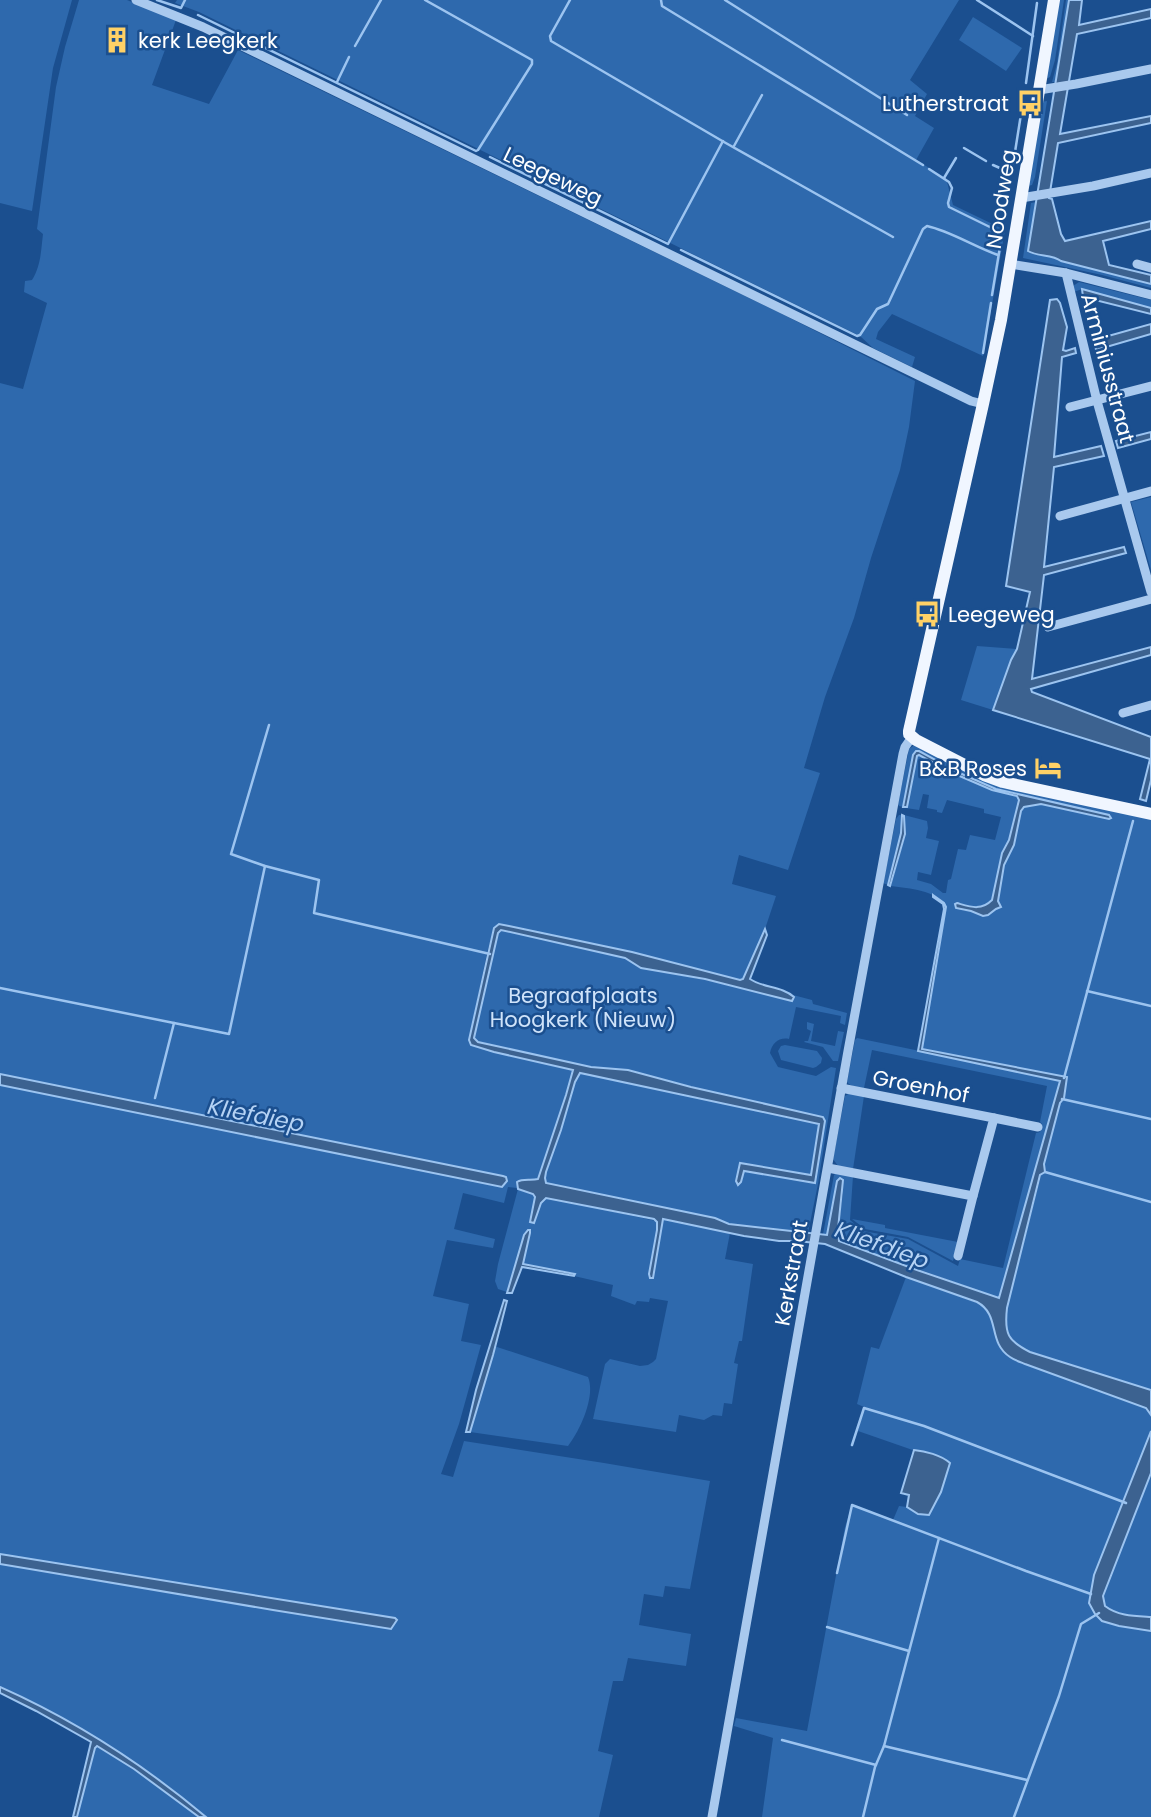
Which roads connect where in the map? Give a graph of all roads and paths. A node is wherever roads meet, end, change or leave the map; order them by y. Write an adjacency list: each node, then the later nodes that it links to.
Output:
1 (136, 0): 14 (street, Leegeweg)
2 (1054, 0): 4 (main road, Noodweg)
3 (1151, 69): 4 (street)
4 (1043, 89): 6 (main road, Noodweg)
5 (1151, 173): 6 (street)
6 (1026, 197): 7 (main road, Noodweg)
7 (1010, 264): 10 (street); 14 (main road, Noodweg)
8 (1137, 264): 9 (street)
9 (1151, 268)
10 (1066, 274): 11 (street); 13 (street, Arminiusstraat)
11 (1151, 295)
12 (1151, 386): 13 (street)
13 (1097, 401): 15 (street); 17 (street, Arminiusstraat)
14 (983, 404): 24 (main road)
15 (1070, 407)
16 (1151, 491): 17 (street)
17 (1125, 498): 18 (street); 19 (street, Arminiusstraat)
18 (1060, 516)
19 (1151, 592)
20 (1151, 599): 21 (street)
21 (1048, 627)
22 (1151, 705): 23 (street)
23 (1123, 713)
24 (912, 737): 25 (main road); 26 (street, Kerkstraat)
25 (1151, 814)
26 (841, 1088): 27 (street, Groenhof); 29 (street, Kerkstraat)
27 (993, 1118): 28 (street, Groenhof); 30 (street, Groenhof)
28 (1038, 1127)
29 (828, 1168): 30 (street); 32 (street, Kerkstraat)
30 (973, 1196): 31 (street, Groenhof)
31 (958, 1256)
32 (712, 1817)

